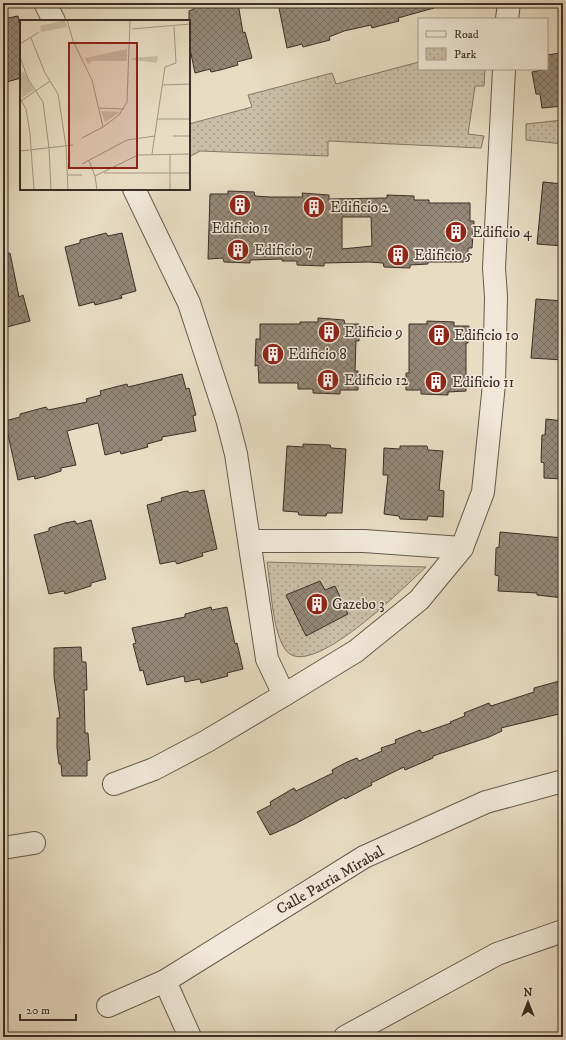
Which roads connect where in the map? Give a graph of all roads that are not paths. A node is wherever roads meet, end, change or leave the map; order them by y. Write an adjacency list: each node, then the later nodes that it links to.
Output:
1 (45, 3): 4 (street)
2 (509, 3): 3 (street)
3 (507, 18)
4 (54, 20)
5 (504, 70): 8 (street)
6 (134, 190): 7 (street)
7 (250, 541): 8 (street); 9 (street)
8 (462, 548): 9 (street)
9 (284, 695): 11 (street)
10 (563, 781): 15 (street, Calle Patria Mirabal)
11 (114, 784)
12 (34, 843): 13 (street)
13 (3, 848)
14 (563, 931): 18 (street)
15 (165, 981): 16 (street, Calle Patria Mirabal); 17 (street)
16 (108, 1006)
17 (190, 1037)
18 (345, 1037)

